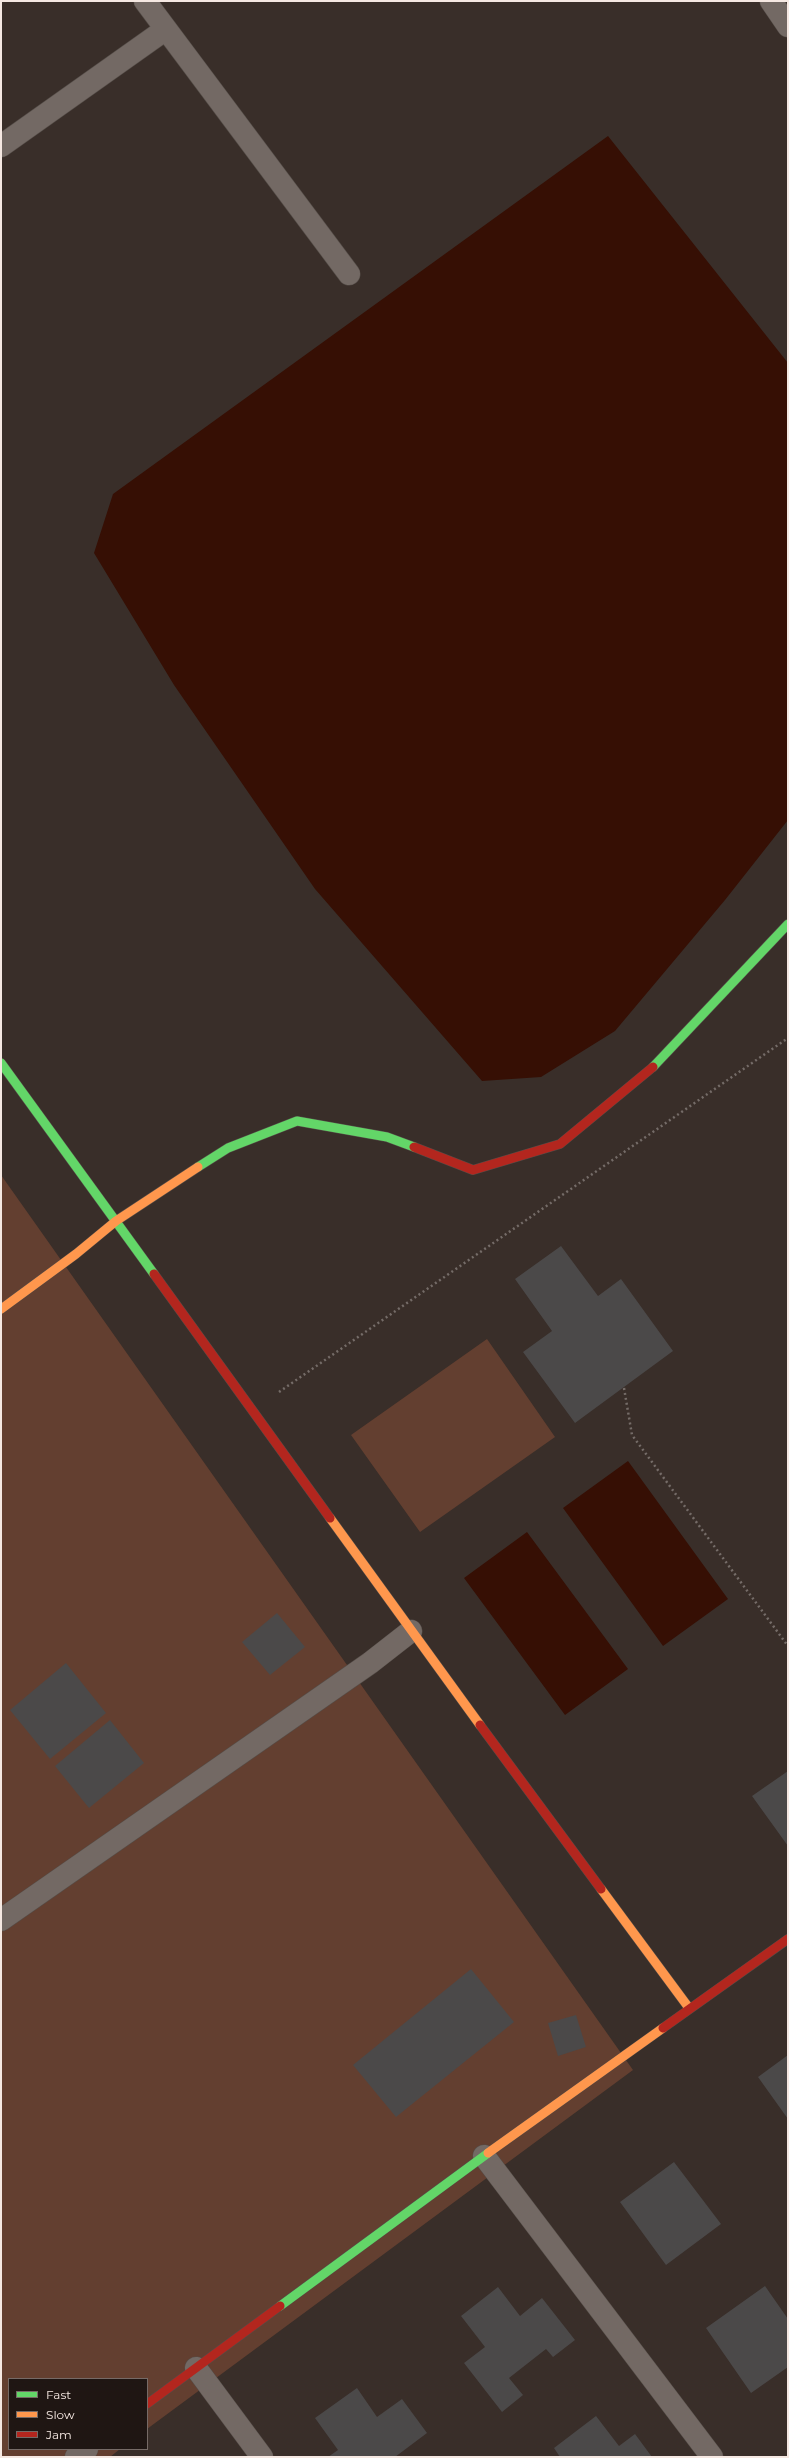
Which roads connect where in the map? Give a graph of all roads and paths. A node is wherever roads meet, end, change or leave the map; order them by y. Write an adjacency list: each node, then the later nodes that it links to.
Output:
1 (146, 1): 4 (street)
2 (771, 1): 3 (street)
3 (788, 26)
4 (166, 29): 5 (street); 6 (street)
5 (1, 146)
6 (349, 274)
7 (788, 924): 10 (street)
8 (788, 1038): 13 (path)
9 (1, 1063): 10 (street)
10 (116, 1222): 11 (street); 13 (street)
11 (1, 1309)
12 (624, 1388): 15 (path)
13 (252, 1410): 14 (street)
14 (411, 1631): 16 (street); 18 (street)
15 (788, 1646)
16 (1, 1920)
17 (788, 1939): 18 (street)
18 (689, 2008): 19 (street)
19 (484, 2156): 20 (street); 25 (street)
20 (196, 2368): 21 (street); 24 (street)
21 (148, 2403)
22 (86, 2450): 23 (street)
23 (76, 2457)
24 (262, 2457)
25 (712, 2457)

